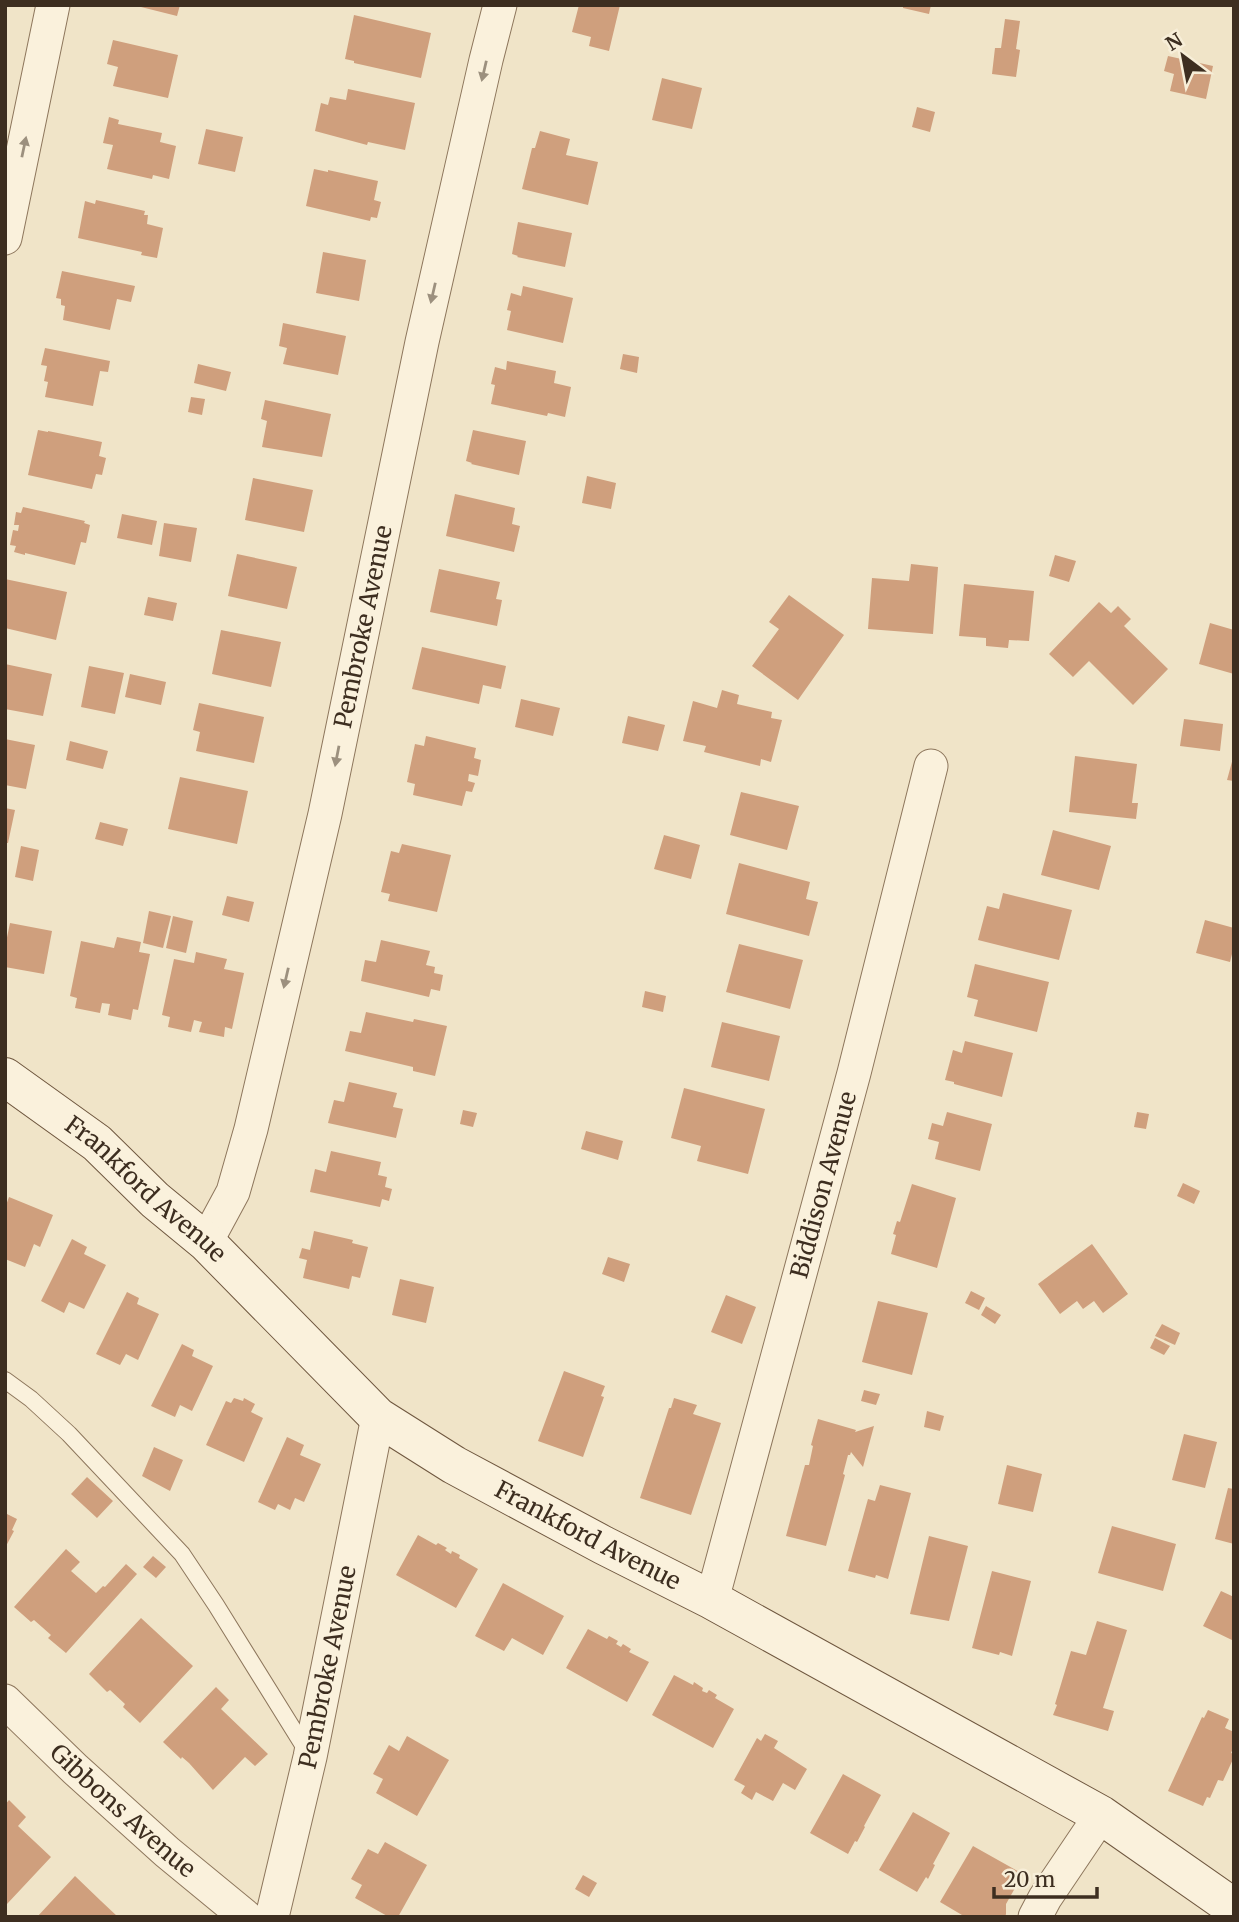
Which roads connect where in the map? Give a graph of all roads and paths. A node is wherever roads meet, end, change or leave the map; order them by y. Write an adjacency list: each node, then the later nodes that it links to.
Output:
1 (53, 5): 3 (street, one-way to 1)
2 (500, 5): 6 (street, Pembroke Avenue, one-way to 6)
3 (5, 238)
4 (931, 766): 9 (street, Biddison Avenue)
5 (5, 1077): 6 (street, Frankford Avenue)
6 (206, 1242): 8 (street, Frankford Avenue)
7 (5, 1380): 11 (lane)
8 (378, 1417): 9 (street, Frankford Avenue); 11 (street, Pembroke Avenue)
9 (712, 1600): 12 (street, Frankford Avenue)
10 (5, 1701): 14 (street, Gibbons Avenue)
11 (310, 1757): 15 (street, Pembroke Avenue)
12 (1101, 1815): 13 (street, Frankford Avenue); 16 (street)
13 (1234, 1908)
14 (246, 1917)
15 (272, 1917)
16 (1035, 1917)

